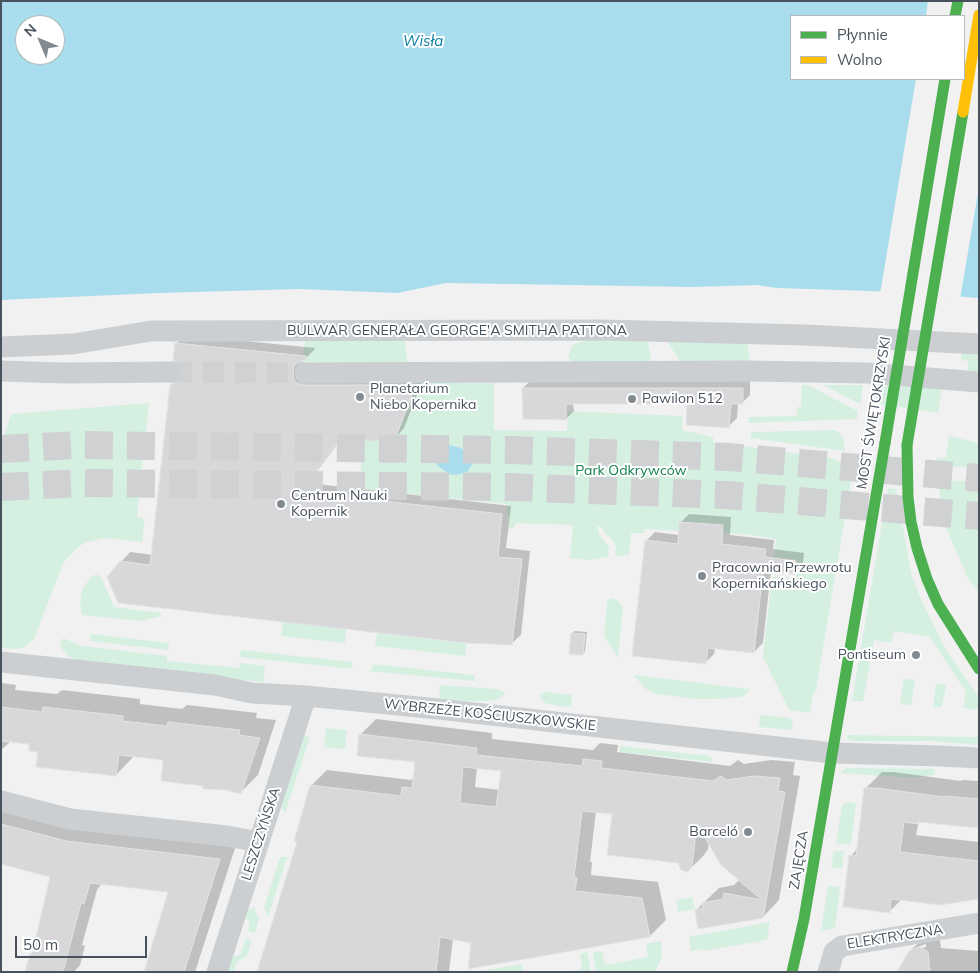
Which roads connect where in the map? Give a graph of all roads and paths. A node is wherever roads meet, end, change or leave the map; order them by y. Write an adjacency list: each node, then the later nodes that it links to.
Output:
1 (958, 1): 2 (street)
2 (955, 15)
3 (979, 15): 12 (street, bridge)
4 (945, 80): 14 (street, MOST ŚWIĘTOKRZYSKI, bridge)
5 (979, 344): 6 (street, BULWAR GENERAŁA GEORGE'A SMITHA PATTONA)
6 (1, 347)
7 (1, 371): 8 (street)
8 (171, 372)
9 (305, 373): 10 (street)
10 (979, 382)
11 (1, 662): 13 (street, WYBRZEŻE KOŚCIUSZKOWSKIE)
12 (979, 669)
13 (306, 696): 14 (street, WYBRZEŻE KOŚCIUSZKOWSKIE); 17 (street, LESZCZYŃSKA)
14 (832, 753): 15 (street, WYBRZEŻE KOŚCIUSZKOWSKIE); 20 (street, ZAJĘCZA)
15 (979, 758)
16 (1, 801): 17 (street)
17 (259, 842): 19 (street, LESZCZYŃSKA)
18 (979, 924): 21 (street, ELEKTRYCZNA)
19 (217, 972)
20 (792, 972)
21 (828, 972)

